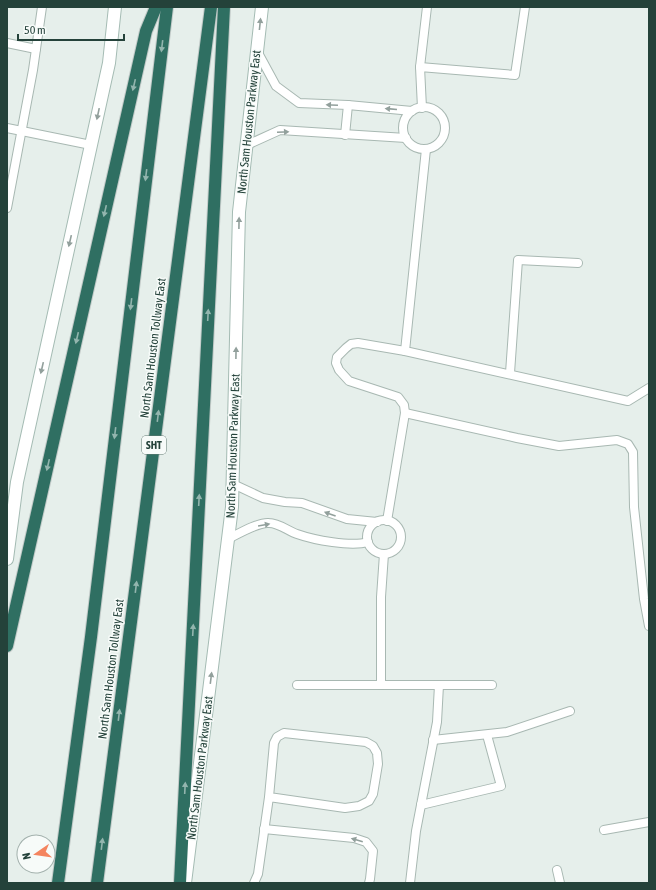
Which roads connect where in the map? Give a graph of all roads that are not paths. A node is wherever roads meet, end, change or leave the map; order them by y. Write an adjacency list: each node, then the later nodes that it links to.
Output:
1 (42, 7): 11 (lane)
2 (115, 7): 21 (main road, one-way to 21)
3 (156, 7): 37 (highway, one-way to 37)
4 (167, 7): 53 (highway, North Sam Houston Tollway East, one-way to 53)
5 (211, 7): 54 (highway, North Sam Houston Tollway East / SHT, one-way to 5)
6 (224, 7): 55 (highway, one-way to 6)
7 (262, 7): 12 (main road, North Sam Houston Parkway East, one-way to 7)
8 (427, 7): 13 (lane)
9 (525, 7): 13 (lane)
10 (7, 43): 11 (lane)
11 (36, 49): 18 (lane)
12 (257, 50): 14 (lane, one-way to 12); 22 (main road, North Sam Houston Parkway East)
13 (420, 68): 15 (lane)
14 (348, 105): 16 (lane, one-way to 14); 19 (lane)
15 (422, 108): 16 (lane); 23 (lane)
16 (412, 111): 20 (lane)
17 (7, 128): 18 (lane)
18 (22, 131): 21 (lane); 24 (lane)
19 (345, 135): 20 (lane); 22 (lane, one-way to 19)
20 (406, 138): 23 (lane)
21 (91, 145): 36 (main road, one-way to 36)
22 (247, 145): 30 (main road, North Sam Houston Parkway East, one-way to 22)
23 (426, 149): 26 (lane)
24 (7, 208)
25 (578, 263): 27 (lane)
26 (406, 351): 27 (lane); 29 (lane)
27 (510, 374): 28 (lane)
28 (649, 388)
29 (405, 413): 31 (lane); 38 (lane)
30 (233, 484): 32 (lane, one-way to 30); 33 (main road, North Sam Houston Parkway East)
31 (387, 521): 32 (lane); 35 (lane)
32 (377, 522): 34 (lane)
33 (228, 539): 34 (lane, one-way to 34); 56 (main road, North Sam Houston Parkway East, one-way to 33)
34 (368, 542): 35 (lane)
35 (384, 554): 41 (lane)
36 (7, 559)
37 (11, 612): 39 (highway)
38 (649, 626)
39 (7, 646)
40 (297, 685): 41 (lane)
41 (381, 685): 42 (lane)
42 (439, 685): 43 (lane); 46 (lane)
43 (492, 685)
44 (570, 711): 45 (lane)
45 (487, 735): 46 (lane); 48 (lane)
46 (434, 740): 48 (lane)
47 (269, 797): 47 (lane); 50 (lane)
48 (421, 805): 60 (lane)
49 (649, 822): 51 (lane)
50 (264, 829): 57 (lane); 59 (lane, one-way to 50)
51 (604, 830)
52 (556, 870): 61 (lane)
53 (58, 883)
54 (97, 883)
55 (180, 883)
56 (185, 883)
57 (255, 883): 58 (lane)
58 (259, 883)
59 (369, 883)
60 (410, 883)
61 (560, 883)

